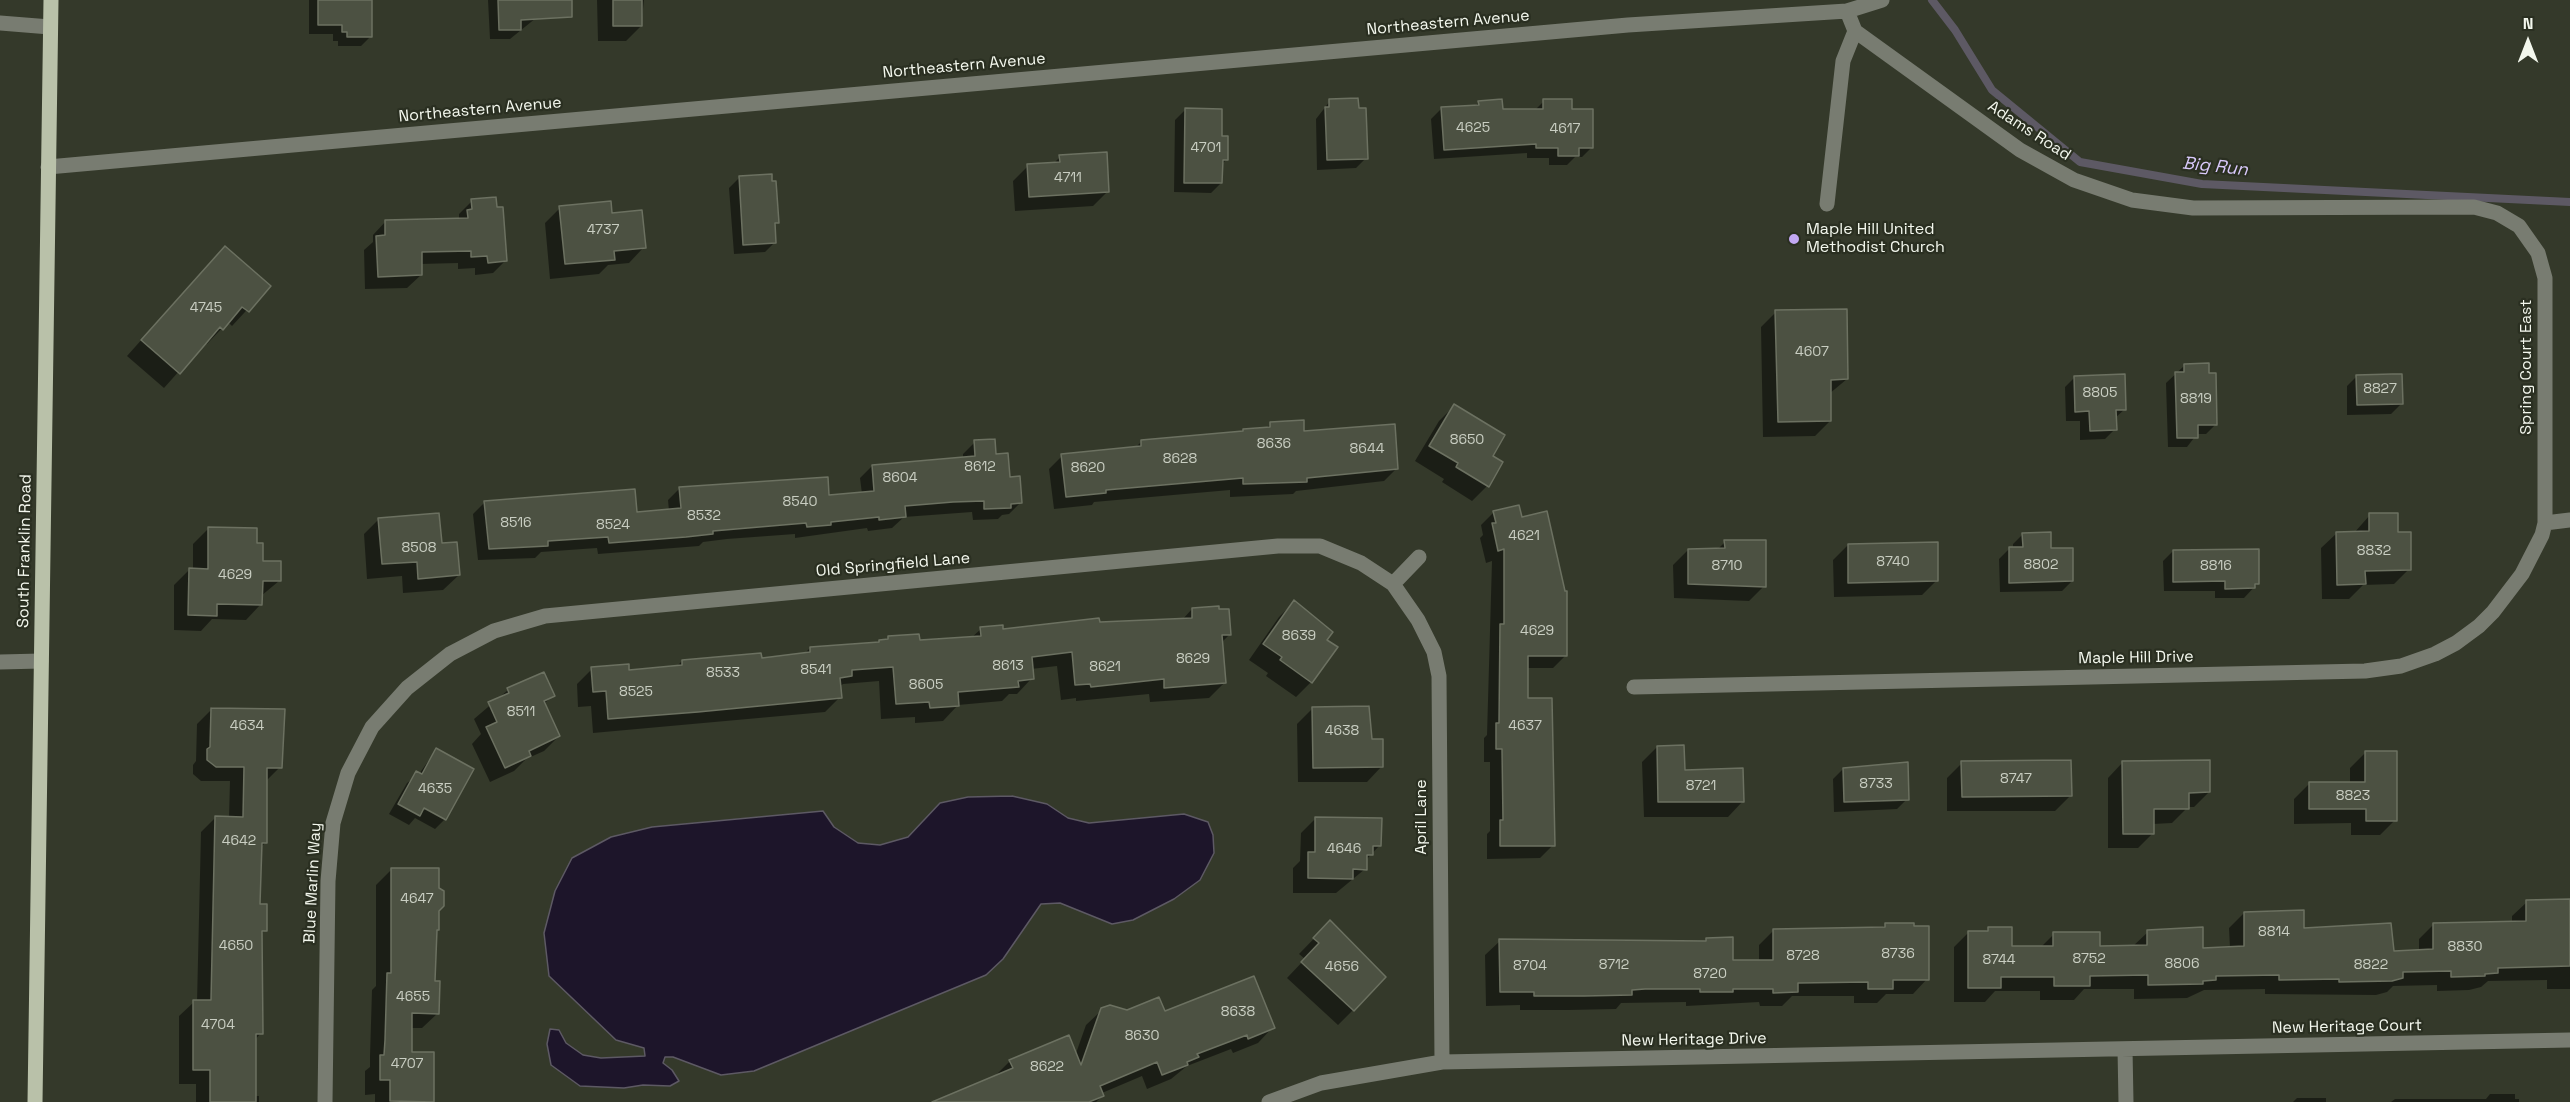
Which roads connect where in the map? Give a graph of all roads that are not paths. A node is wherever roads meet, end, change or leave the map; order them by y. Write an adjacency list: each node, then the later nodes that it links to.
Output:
1 (51, 0): 5 (main road, South Franklin Road)
2 (1882, 0): 3 (street, Northeastern Avenue)
3 (1847, 11): 6 (street); 7 (street, Northeastern Avenue)
4 (0, 23): 5 (street)
5 (50, 27): 7 (main road, South Franklin Road)
6 (1855, 31): 8 (street); 9 (street, Adams Road)
7 (48, 167): 14 (main road, South Franklin Road)
8 (1827, 204)
9 (2513, 222): 11 (street, Spring Court East)
10 (2570, 520): 11 (street)
11 (2545, 524): 16 (street, Maple Hill Drive)
12 (1419, 557): 13 (street)
13 (1393, 584): 17 (street, Old Springfield Lane); 20 (street, April Lane)
14 (41, 661): 15 (street); 21 (main road, South Franklin Road)
15 (0, 662)
16 (1634, 687)
17 (407, 688): 22 (street, Blue Marlin Way)
18 (2570, 1040): 19 (street, New Heritage Court)
19 (2126, 1049): 20 (street, New Heritage Drive); 24 (street)
20 (1442, 1062): 23 (street, New Heritage Drive)
21 (35, 1102)
22 (325, 1102)
23 (1269, 1102)
24 (2126, 1102)

